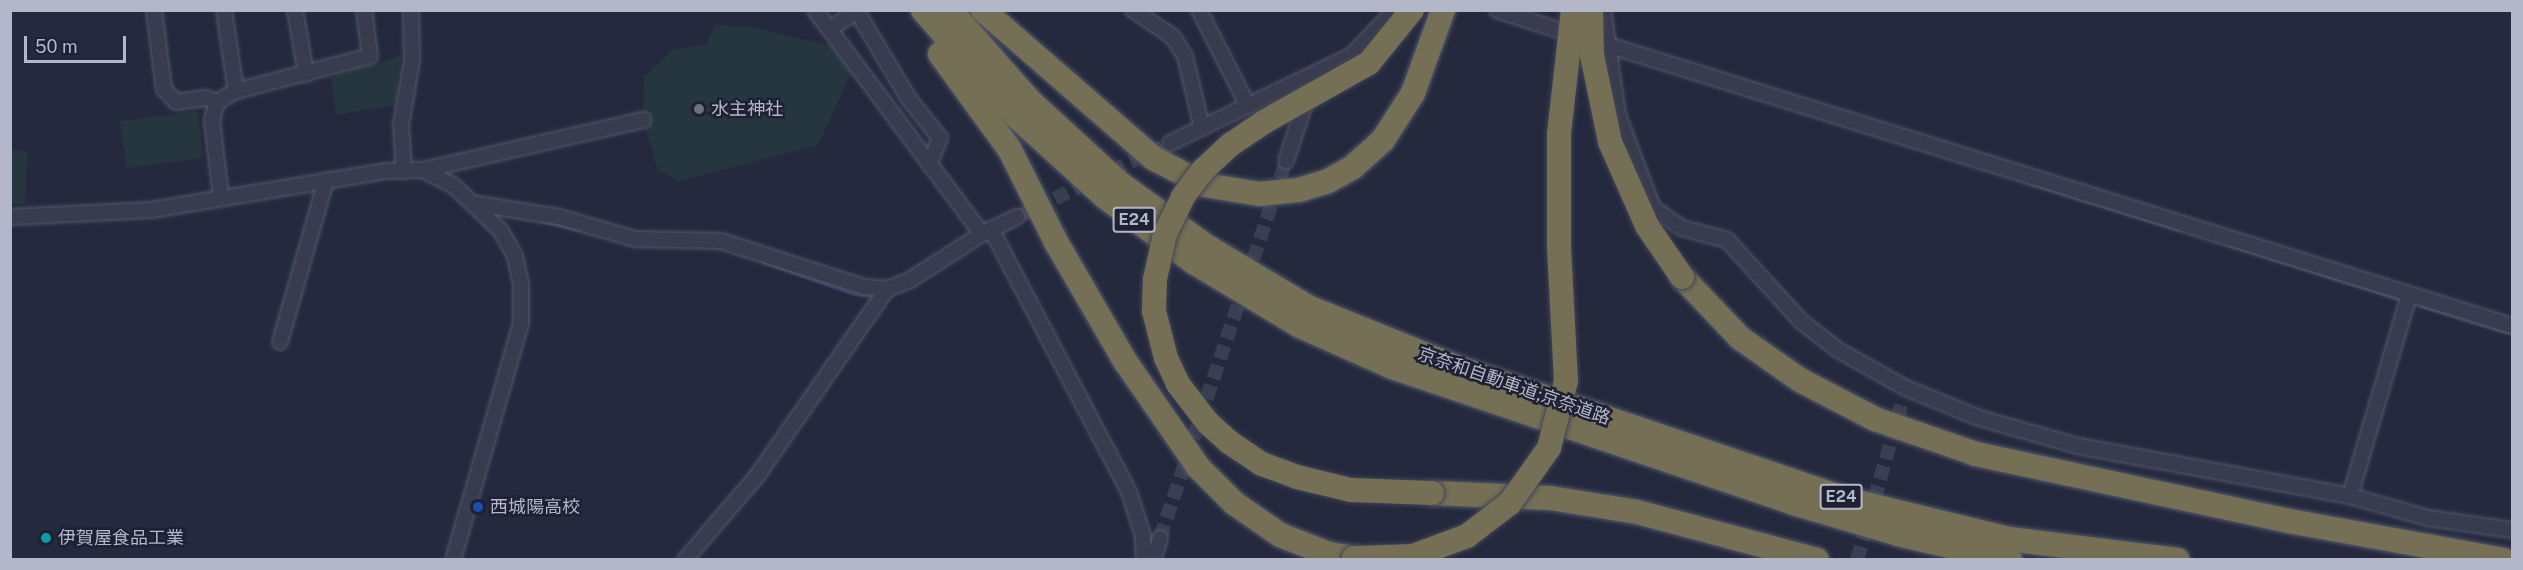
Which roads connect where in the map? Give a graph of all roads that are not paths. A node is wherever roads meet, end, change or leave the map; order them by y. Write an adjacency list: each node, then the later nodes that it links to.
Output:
1 (154, 10): 26 (street)
2 (224, 10): 25 (street)
3 (295, 10): 23 (street)
4 (364, 10): 23 (street)
5 (411, 10): 34 (street)
6 (815, 10): 21 (street)
7 (906, 10): 17 (highway, bridge)
8 (923, 10): 45 (highway, 京奈和自動車道;京奈道路 / E24)
9 (950, 10): 45 (highway, 京奈和自動車道;京奈道路 / E24)
10 (983, 10): 15 (highway)
11 (1133, 10): 29 (street)
12 (1199, 10): 27 (street)
13 (1395, 10): 24 (street)
14 (1412, 10): 54 (highway, bridge)
15 (1443, 10)
16 (1497, 10): 22 (street)
17 (1573, 10)
18 (1591, 10): 57 (highway, bridge)
19 (1603, 10): 22 (street)
20 (852, 14): 21 (street); 32 (street)
21 (830, 29): 32 (street)
22 (1605, 45): 42 (street); 47 (street)
23 (306, 74): 25 (street)
24 (1315, 74): 27 (street); 31 (street)
25 (236, 91): 26 (street)
26 (217, 102): 36 (street)
27 (1248, 106): 29 (street)
28 (643, 120): 33 (street)
29 (1202, 128): 30 (street)
30 (1170, 143)
31 (1286, 161)
32 (929, 165): 40 (street)
33 (423, 170): 34 (street); 37 (street)
34 (404, 171): 35 (street)
35 (326, 180): 36 (street); 44 (street)
36 (221, 197): 38 (street)
37 (477, 204): 41 (street); 50 (street)
38 (10, 217)
39 (1017, 217): 40 (street)
40 (987, 231): 41 (street); 52 (street)
41 (887, 289): 51 (street)
42 (2409, 295): 43 (street); 47 (street)
43 (2512, 326)
44 (280, 342)
45 (1396, 356): 46 (highway, 京奈和自動車道;京奈道路 / E24)
46 (1512, 398): 55 (highway, 京奈和自動車道;京奈道路 / E24); 56 (highway, 京奈和自動車道;京奈道路 / E24)
47 (2350, 496): 48 (street)
48 (2512, 530)
49 (1160, 538): 53 (street)
50 (453, 560)
51 (685, 560)
52 (1143, 560)
53 (1153, 560)
54 (1817, 560)
55 (2010, 560)
56 (2178, 560)
57 (2504, 560)

